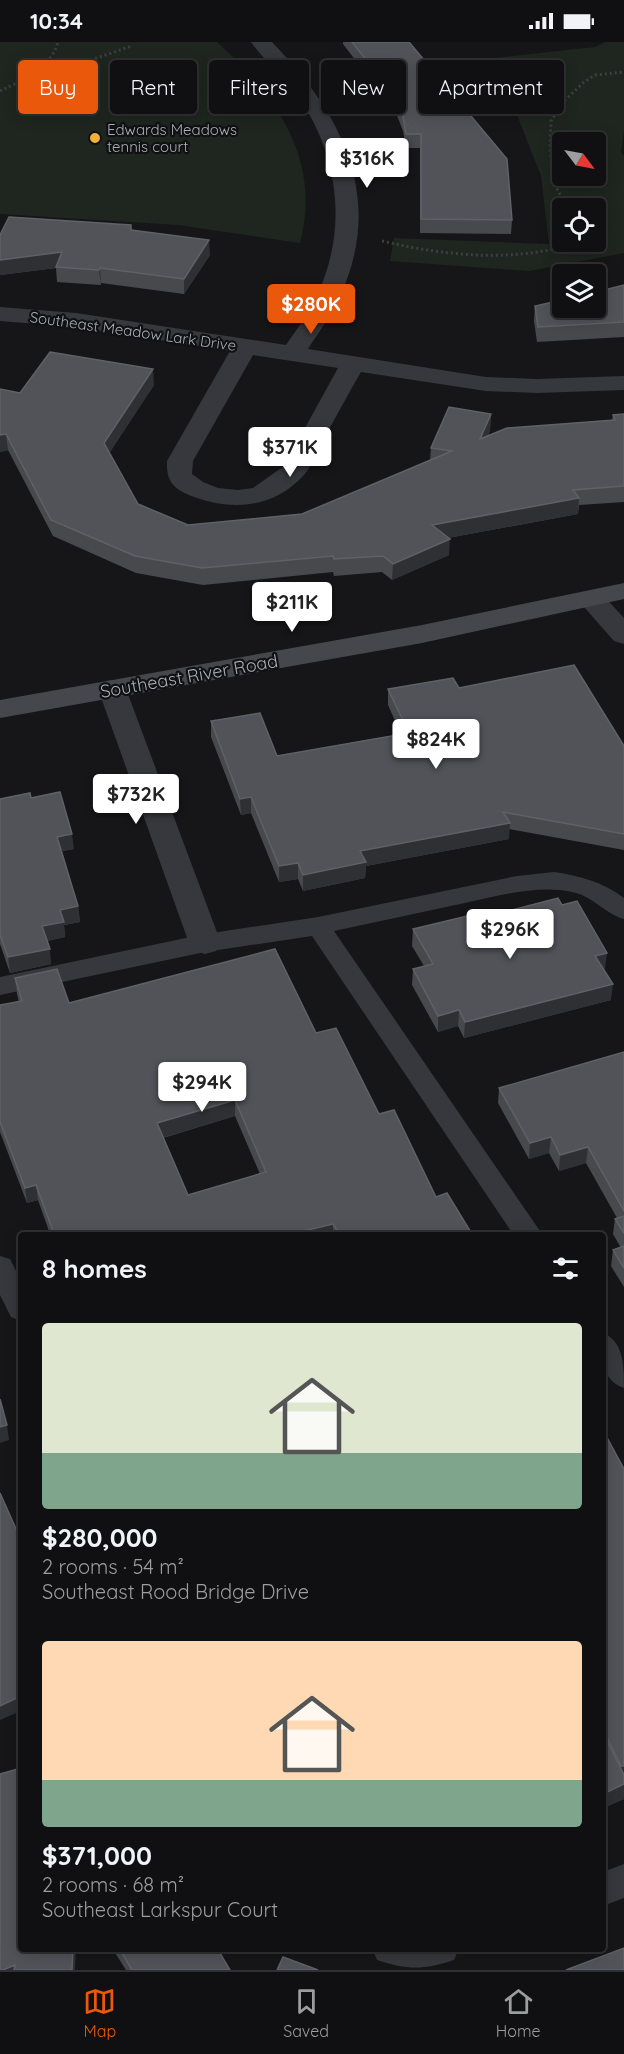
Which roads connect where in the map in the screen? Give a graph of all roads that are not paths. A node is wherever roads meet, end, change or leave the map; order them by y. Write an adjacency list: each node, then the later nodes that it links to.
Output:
1 (261, 42): 4 (street)
2 (0, 314): 3 (street, Southeast Meadow Lark Drive)
3 (245, 347): 4 (street, Southeast Meadow Lark Drive); 5 (street)
4 (292, 354): 5 (street, Southeast Meadow Lark Drive)
5 (353, 363): 6 (street, Southeast Meadow Lark Drive)
6 (624, 383)
7 (624, 591): 8 (main road, Southeast River Road)
8 (591, 599): 9 (street); 10 (main road, Southeast River Road)
9 (624, 635)
10 (112, 690): 11 (main road, Southeast River Road); 14 (street)
11 (0, 709)
12 (624, 911): 13 (lane)
13 (318, 926): 14 (lane); 16 (lane)
14 (205, 943): 15 (lane)
15 (0, 986)
16 (527, 1232)
17 (0, 1267): 18 (lane)
18 (18, 1303)
19 (606, 1349): 20 (lane)
20 (624, 1376)
21 (624, 1881): 22 (lane)
22 (606, 1888)
23 (401, 1952): 24 (lane)
24 (428, 1952)

